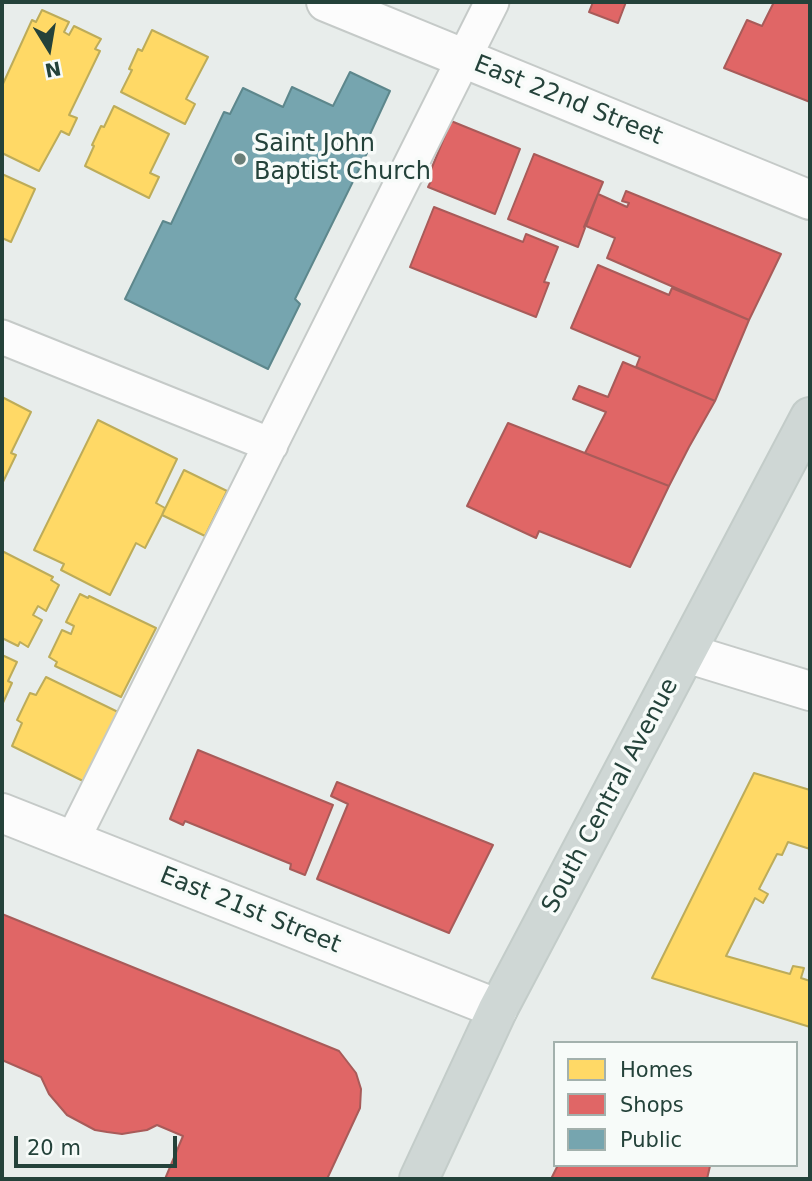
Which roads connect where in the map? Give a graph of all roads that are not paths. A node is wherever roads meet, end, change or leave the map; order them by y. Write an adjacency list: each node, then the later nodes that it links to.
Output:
1 (326, 2): 3 (street, East 22nd Street)
2 (492, 2): 3 (lane)
3 (464, 58): 4 (street, East 22nd Street); 7 (lane)
4 (810, 200)
5 (2, 337): 7 (lane)
6 (810, 417): 8 (main road, South Central Avenue)
7 (271, 445): 11 (lane)
8 (686, 653): 9 (street); 12 (main road, South Central Avenue)
9 (810, 691)
10 (2, 813): 11 (street, East 21st Street)
11 (72, 841): 12 (street, East 21st Street)
12 (498, 1009): 13 (main road, South Central Avenue)
13 (419, 1179)

